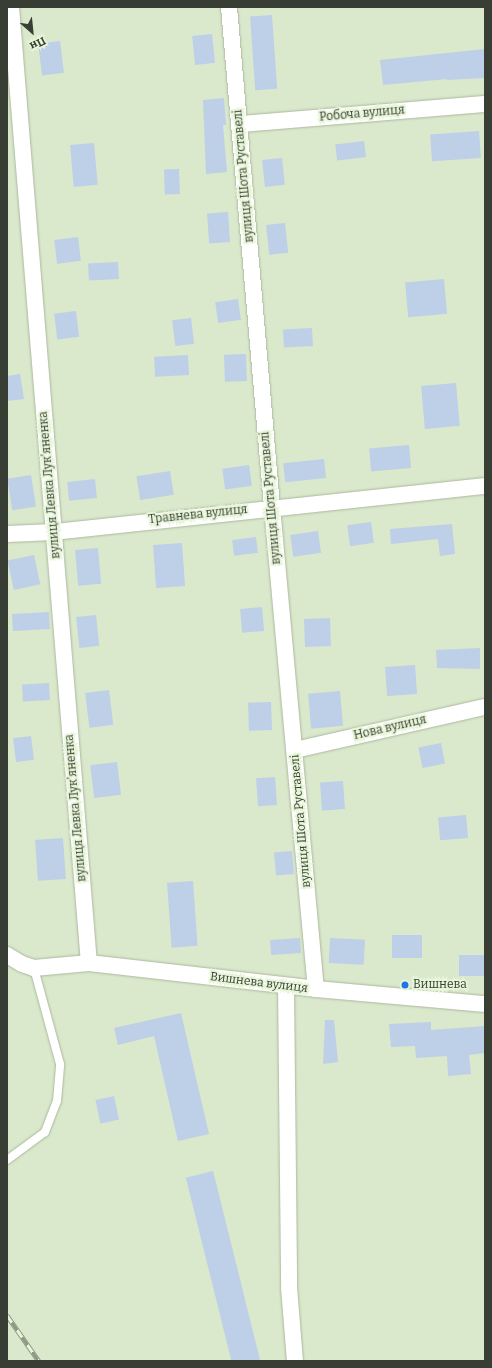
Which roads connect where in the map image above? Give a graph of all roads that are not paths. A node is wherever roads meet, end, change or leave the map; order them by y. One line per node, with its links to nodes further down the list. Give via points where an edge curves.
1 (11, 7): 7 (street, вулиця Левка Лукʼяненка)
2 (229, 7): 4 (street, вулиця Шота Руставелі)
3 (485, 104): 4 (street, Робоча вулиця)
4 (240, 124): 6 (street, вулиця Шота Руставелі)
5 (485, 486): 6 (street, Травнева вулиця)
6 (272, 507): 7 (street, Травнева вулиця); 10 (street, вулиця Шота Руставелі)
7 (54, 532): 8 (street, Травнева вулиця); 12 (street, вулиця Левка Лукʼяненка)
8 (7, 534)
9 (485, 708): 10 (street, Нова вулиця)
10 (295, 750): 15 (street, вулиця Шота Руставелі)
11 (7, 955): 13 (street)
12 (89, 963): 13 (street, Вишнева вулиця); 14 (street, Вишнева вулиця)
13 (34, 968): 17 (lane, via 60,1064 57,1101 45,1132)
14 (286, 986): 15 (street, Вишнева вулиця); 18 (street, via 289,1287)
15 (316, 990): 16 (street, Вишнева вулиця)
16 (485, 1004)
17 (7, 1160)
18 (295, 1361)

